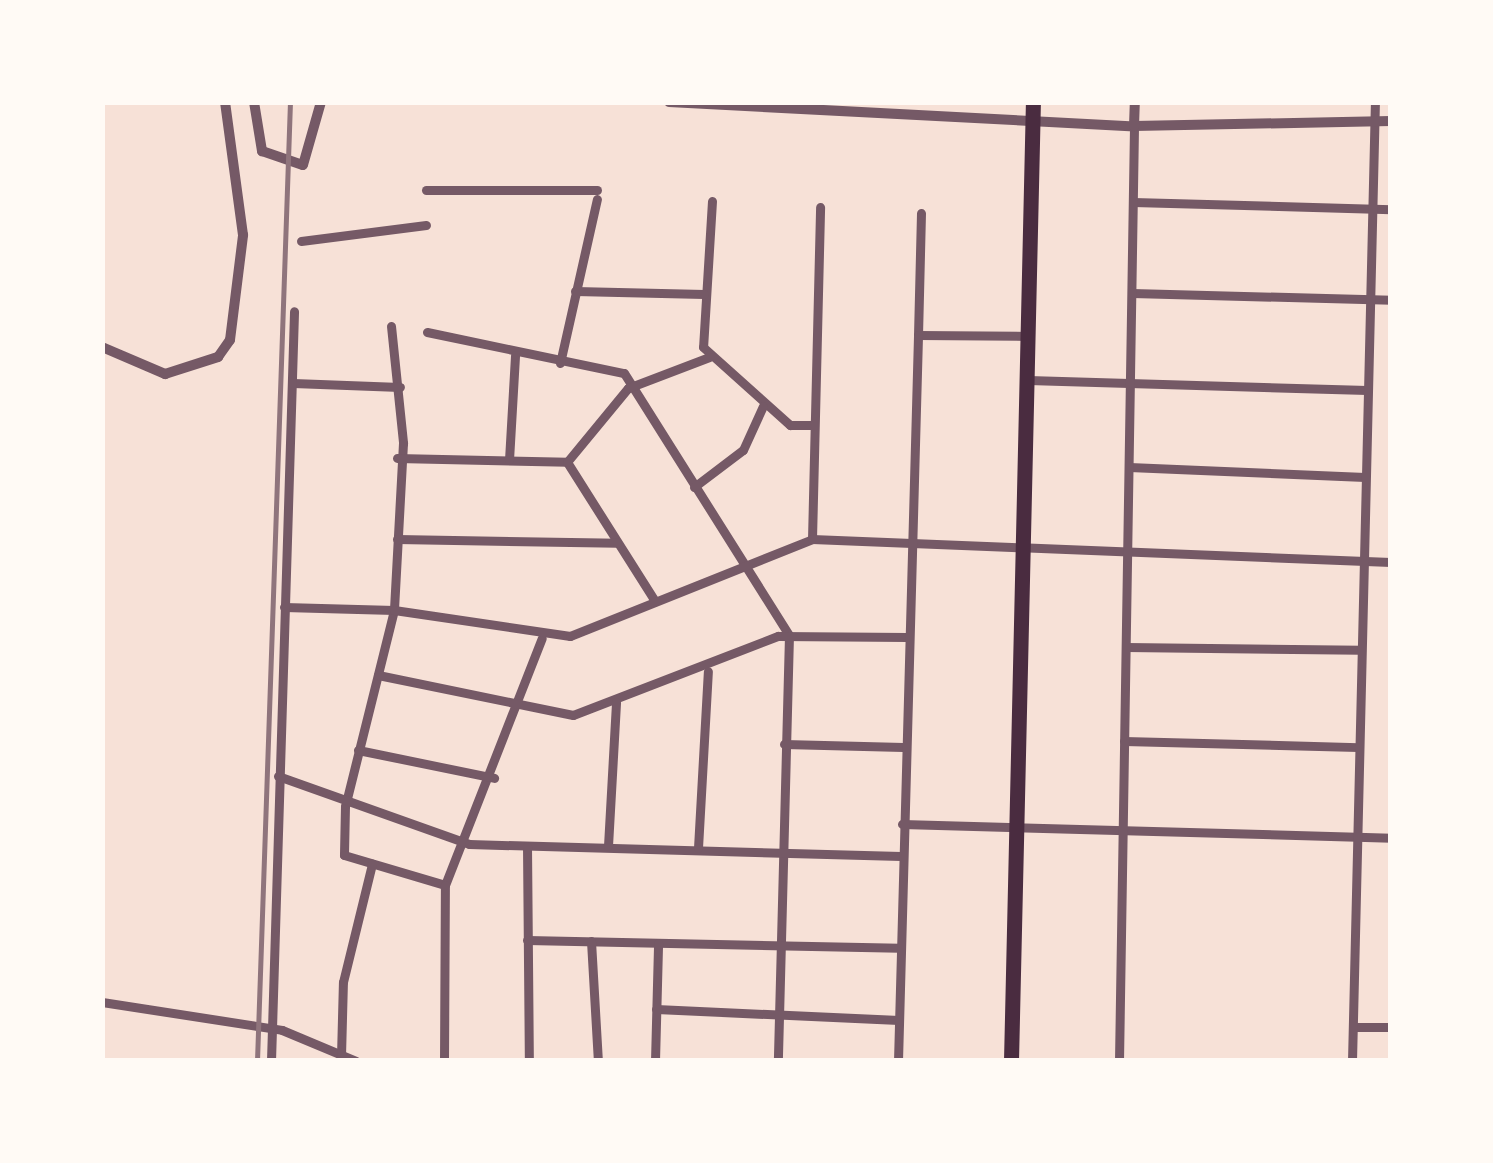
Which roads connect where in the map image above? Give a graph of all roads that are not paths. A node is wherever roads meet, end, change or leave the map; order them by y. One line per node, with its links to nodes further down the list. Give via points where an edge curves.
1 (225, 102): 33 (street, via 243,235 230,340 218,357 165,374)
2 (254, 102): 3 (street, via 262,152 303,165)
3 (321, 102)
4 (669, 102): 9 (street)
5 (925, 102): 9 (street)
6 (1033, 102): 11 (highway)
7 (1135, 102): 13 (street)
8 (1375, 102): 12 (street)
9 (925, 116): 11 (street)
10 (1391, 121): 12 (street)
11 (1033, 122): 13 (street); 32 (highway)
12 (1375, 123): 13 (street); 18 (street)
13 (1134, 126): 16 (street)
14 (426, 190): 23 (street, via 597,195)
15 (712, 201): 25 (street)
16 (1133, 202): 18 (street); 24 (street)
17 (820, 207): 44 (street)
18 (1372, 208): 19 (street); 26 (street)
19 (1391, 209)
20 (921, 213): 31 (street)
21 (426, 225): 22 (street)
22 (301, 241)
23 (574, 291): 25 (street); 36 (street)
24 (1132, 293): 26 (street); 38 (street)
25 (704, 294): 35 (street)
26 (1370, 299): 27 (street); 42 (street)
27 (1391, 300)
28 (294, 311): 39 (street)
29 (391, 326): 40 (street)
30 (427, 332): 34 (street)
31 (918, 335): 32 (street); 54 (street)
32 (1029, 336): 37 (highway)
33 (102, 347)
34 (515, 356): 36 (street); 46 (street)
35 (709, 357): 41 (street); 43 (street)
36 (560, 363): 41 (street, via 624,373)
37 (1028, 380): 38 (street); 55 (highway)
38 (1130, 382): 42 (street); 48 (street)
39 (292, 383): 40 (street); 61 (street)
40 (400, 387): 45 (street)
41 (628, 388): 47 (street); 50 (street)
42 (1367, 390): 49 (street)
43 (763, 406): 44 (street, via 790,425); 50 (street, via 743,450)
44 (813, 425): 52 (street)
45 (398, 458): 46 (street); 51 (street)
46 (509, 460): 47 (street)
47 (566, 462): 53 (street)
48 (1129, 467): 49 (street); 56 (street)
49 (1365, 477): 57 (street)
50 (694, 487): 59 (street)
51 (397, 539): 53 (street); 62 (street)
52 (812, 539): 54 (street); 59 (street)
53 (617, 543): 60 (street)
54 (909, 545): 55 (street); 65 (street)
55 (1024, 551): 56 (street); 81 (highway)
56 (1127, 552): 57 (street); 66 (street)
57 (1363, 561): 58 (street); 67 (street)
58 (1391, 562)
59 (745, 563): 60 (street); 63 (street)
60 (655, 601): 64 (street)
61 (284, 607): 62 (street); 77 (street)
62 (394, 610): 64 (street); 69 (street)
63 (789, 635): 65 (street); 68 (street); 73 (street)
64 (542, 638): 71 (street)
65 (907, 638): 74 (street)
66 (1126, 647): 67 (street); 72 (street)
67 (1360, 650): 75 (street)
68 (708, 671): 70 (street); 88 (street)
69 (378, 675): 71 (street); 76 (street)
70 (616, 702): 71 (street, via 573,715); 87 (street)
71 (523, 706): 78 (street)
72 (1124, 740): 75 (street); 82 (street)
73 (784, 744): 74 (street); 89 (street)
74 (903, 747): 80 (street)
75 (1358, 747): 83 (street)
76 (358, 750): 78 (street); 79 (street)
77 (278, 776): 79 (street); 104 (street)
78 (494, 778): 85 (street)
79 (345, 806): 85 (street); 91 (street, via 344,855)
80 (902, 824): 81 (street); 90 (street)
81 (1016, 828): 82 (street); 114 (highway)
82 (1123, 830): 83 (street); 115 (street)
83 (1361, 837): 84 (street); 102 (street)
84 (1391, 838)
85 (469, 844): 86 (street); 92 (street)
86 (526, 846): 87 (street); 93 (street)
87 (608, 846): 88 (street)
88 (698, 848): 89 (street)
89 (782, 853): 90 (street); 96 (street)
90 (901, 856): 97 (street)
91 (371, 864): 92 (street); 105 (street, via 343,982)
92 (445, 885): 108 (street)
93 (527, 940): 94 (street); 109 (street)
94 (591, 941): 95 (street); 110 (street)
95 (658, 943): 96 (street); 99 (street)
96 (779, 946): 97 (street); 100 (street)
97 (899, 948): 101 (street)
98 (102, 1002): 104 (street)
99 (656, 1009): 100 (street); 111 (street)
100 (778, 1017): 101 (street); 112 (street)
101 (899, 1020): 113 (street)
102 (1357, 1027): 103 (street); 116 (street)
103 (1391, 1027)
104 (272, 1028): 105 (street); 106 (street)
105 (340, 1056): 107 (street)
106 (271, 1061)
107 (356, 1061)
108 (444, 1061)
109 (529, 1061)
110 (598, 1061)
111 (655, 1061)
112 (778, 1061)
113 (898, 1061)
114 (1011, 1061)
115 (1119, 1061)
116 (1352, 1061)

